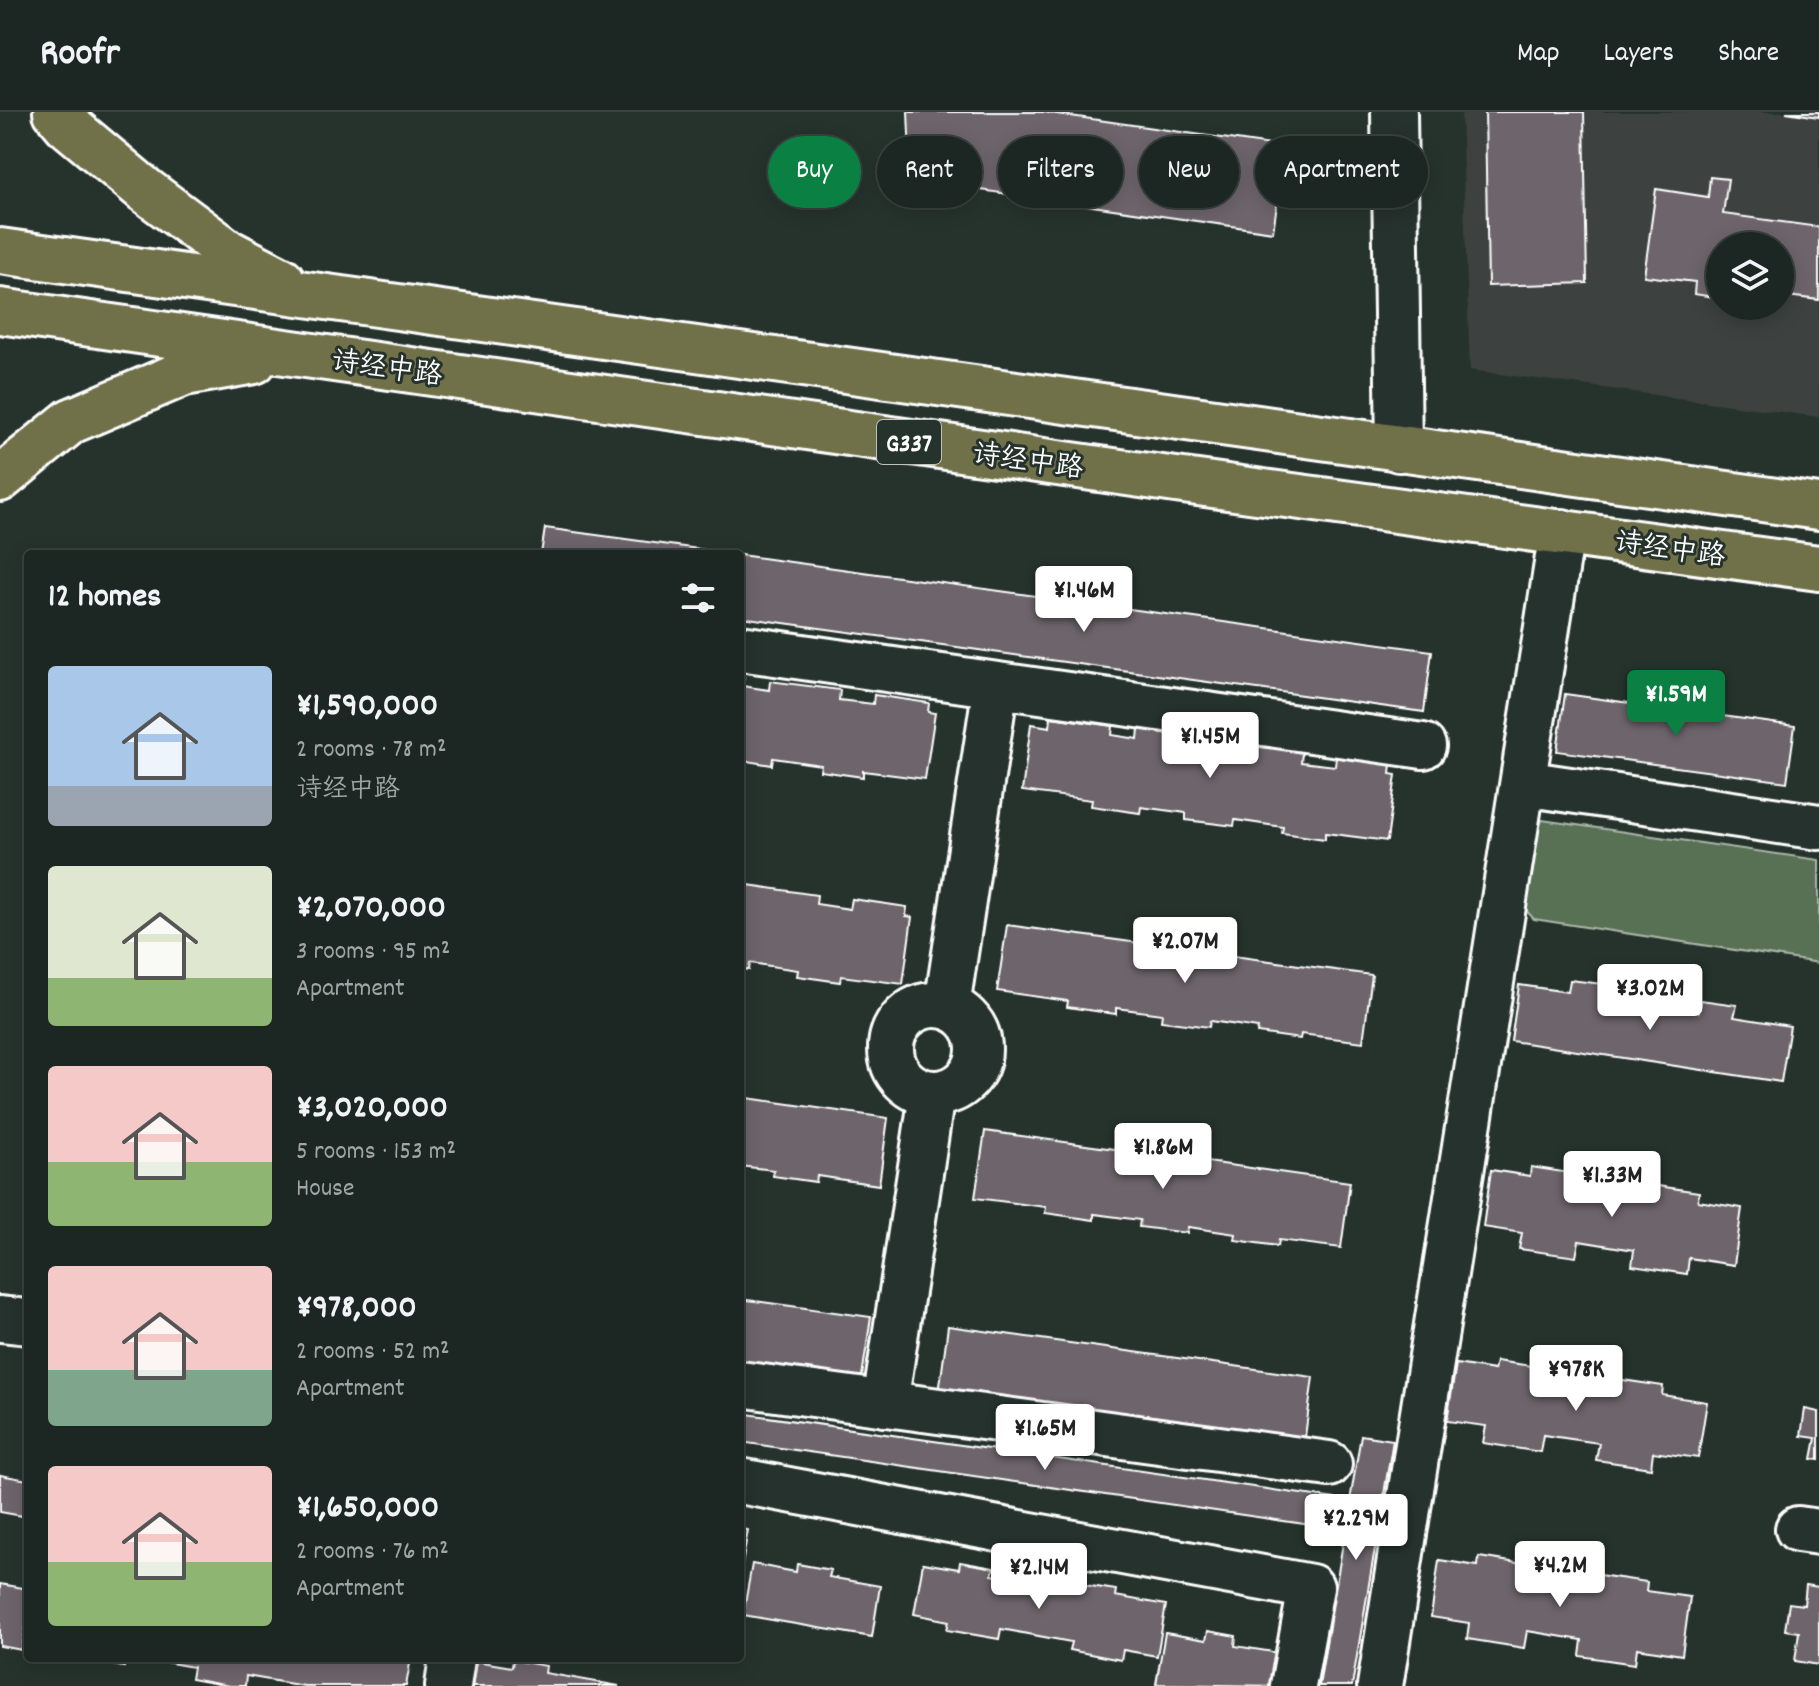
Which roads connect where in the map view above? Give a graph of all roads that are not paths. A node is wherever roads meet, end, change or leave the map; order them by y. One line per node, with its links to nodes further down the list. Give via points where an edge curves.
1 (56, 112): 4 (highway, via 145,190 228,252)
2 (1394, 112): 7 (street)
3 (0, 251): 4 (highway, G337)
4 (312, 296): 7 (highway, G337)
5 (0, 311): 6 (highway, 诗经中路 / G337)
6 (309, 355): 8 (highway, via 184,373 71,421); 10 (highway, 诗经中路 / G337)
7 (1399, 449): 9 (highway, G337)
8 (0, 479)
9 (1819, 507)
10 (1562, 532): 11 (highway, 诗经中路 / G337); 15 (street)
11 (1819, 568)
12 (744, 649): 13 (street)
13 (996, 685): 14 (street); 17 (street)
14 (1423, 746)
15 (1523, 783): 16 (street); 28 (street)
16 (1819, 827)
17 (947, 1006): 18 (street, via 975,1029 979,1058 964,1084); 18 (street, via 912,1011 891,1040 891,1059 899,1076)
18 (932, 1094): 22 (street)
19 (0, 1319): 20 (street)
20 (24, 1322)
21 (744, 1385): 22 (street)
22 (885, 1404): 23 (street)
23 (1329, 1464)
24 (744, 1482): 27 (street, via 1311,1587)
25 (451, 1662): 26 (street)
26 (448, 1686)
27 (1293, 1686)
28 (1380, 1686)

